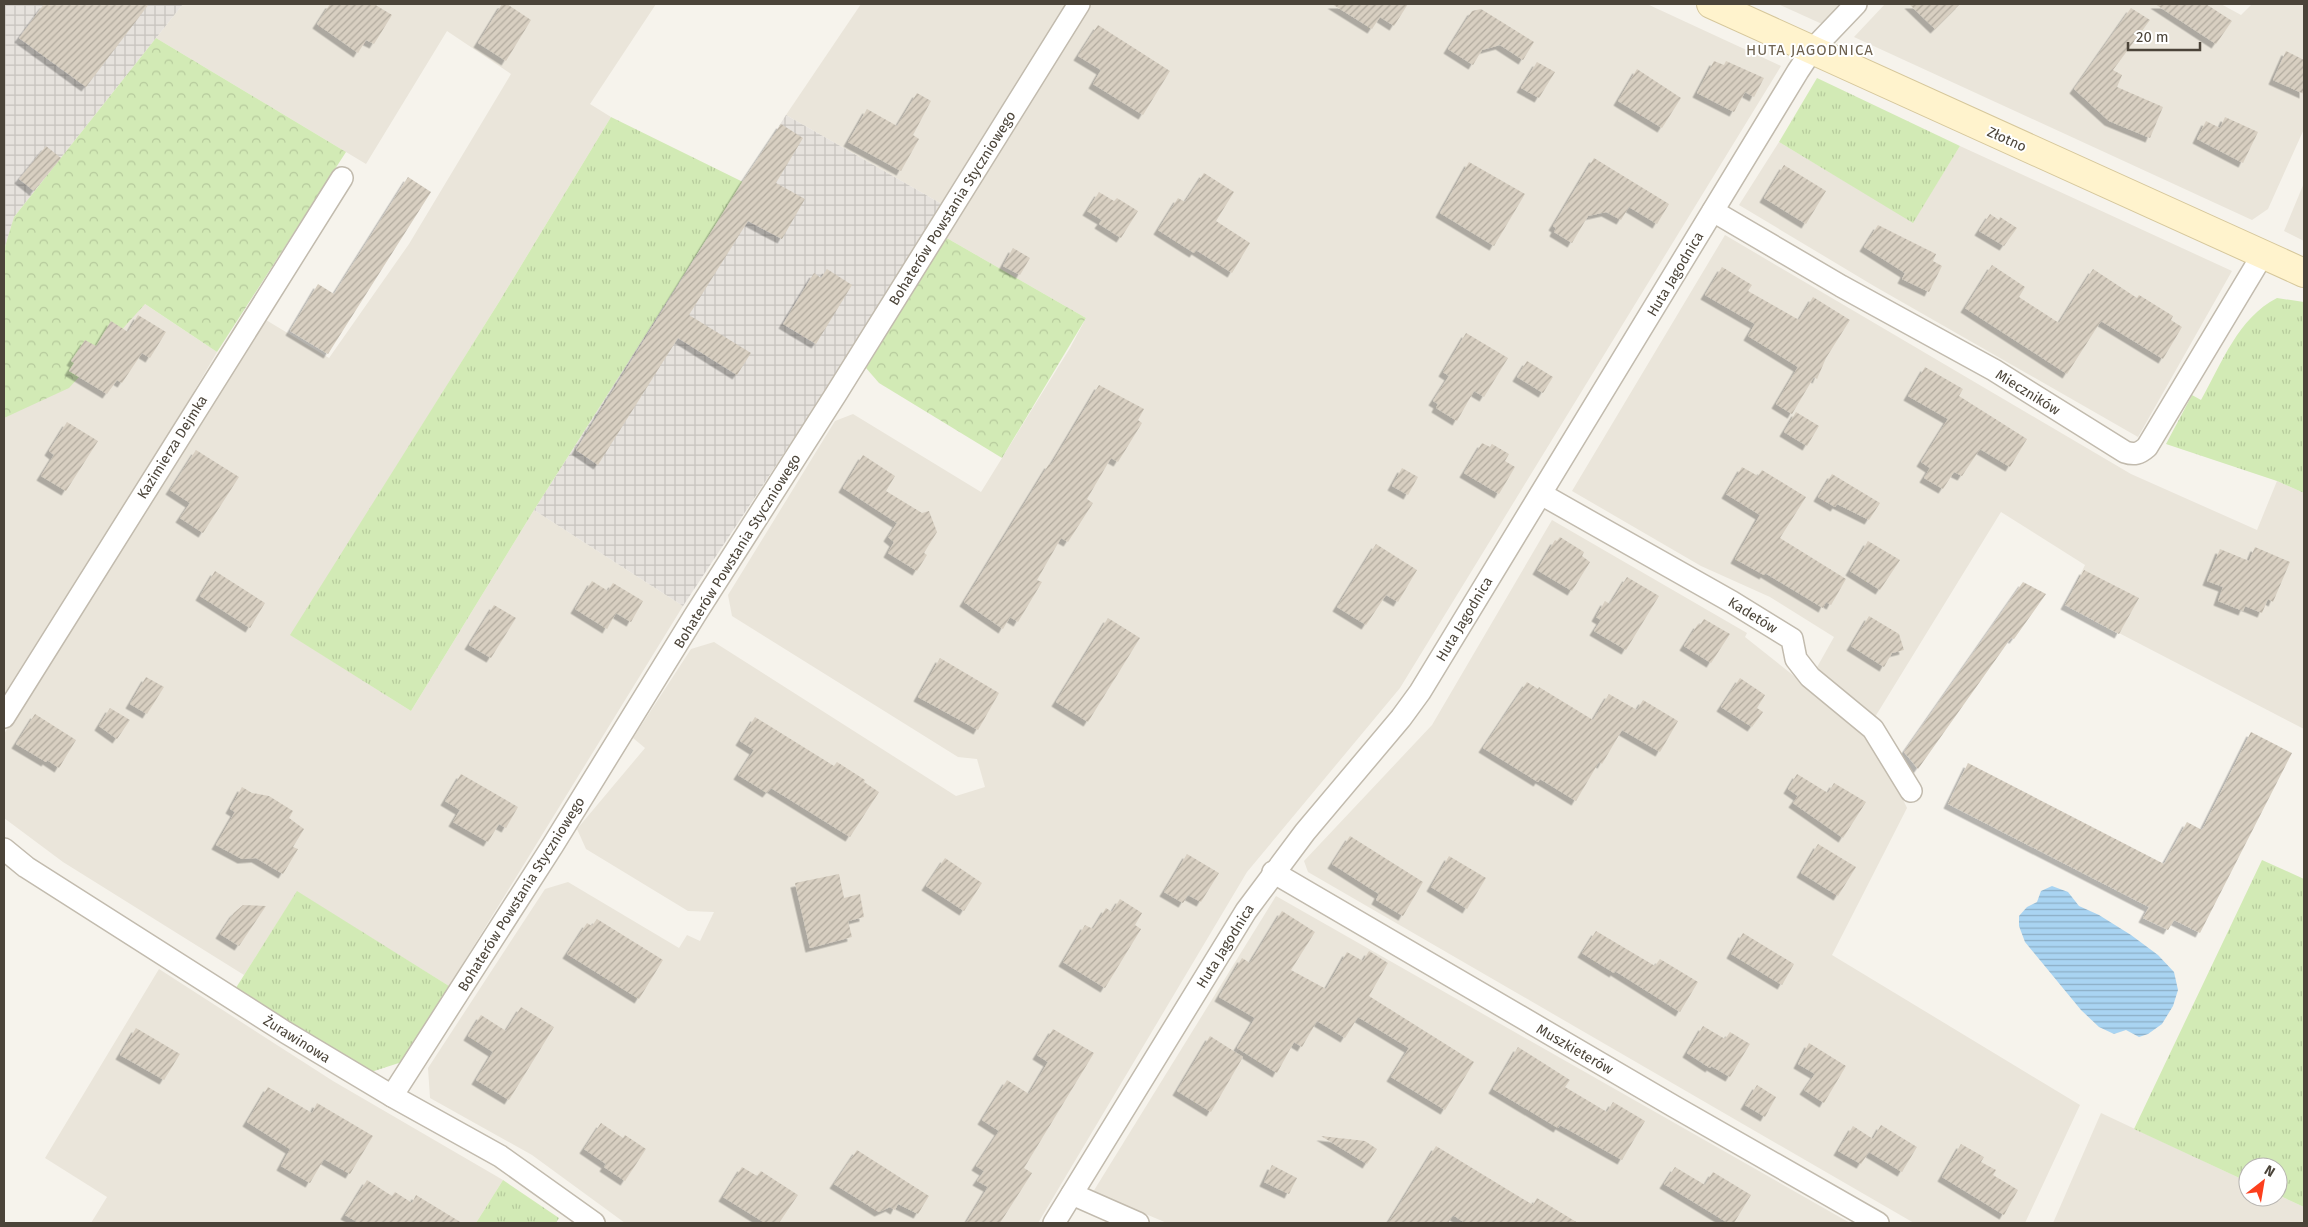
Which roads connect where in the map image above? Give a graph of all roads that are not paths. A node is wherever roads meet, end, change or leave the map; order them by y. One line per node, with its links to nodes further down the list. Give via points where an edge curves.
1 (1079, 4): 14 (street, Bohaterów Powstania Styczniowego, via 553,845)
2 (1711, 4): 4 (street, Złotno)
3 (1856, 4): 4 (street, Huta Jagodnica)
4 (1812, 50): 6 (street, Huta Jagodnica); 7 (street, Złotno)
5 (342, 178): 10 (street, Kazimierza Dejmka)
6 (1713, 211): 7 (street, Mieczników, via 1980,362 2133,455 2147,447); 9 (street, Huta Jagodnica)
7 (2263, 254): 8 (street, Złotno)
8 (2304, 273)
9 (1541, 494): 11 (street, Kadetów, via 1792,639 1796,659 1810,677 1873,729); 13 (street, Huta Jagodnica, via 1420,692)
10 (4, 717)
11 (1911, 791)
12 (4, 849): 14 (street, Żurawinowa, via 26,867 154,949)
13 (1273, 872): 15 (street, Huta Jagodnica); 19 (street, Muszkieterów)
14 (392, 1096): 16 (street, Żurawinowa, via 500,1156)
15 (1072, 1194): 17 (street, Huta Jagodnica); 18 (street)
16 (594, 1223)
17 (1054, 1223)
18 (1138, 1223)
19 (1878, 1223)

